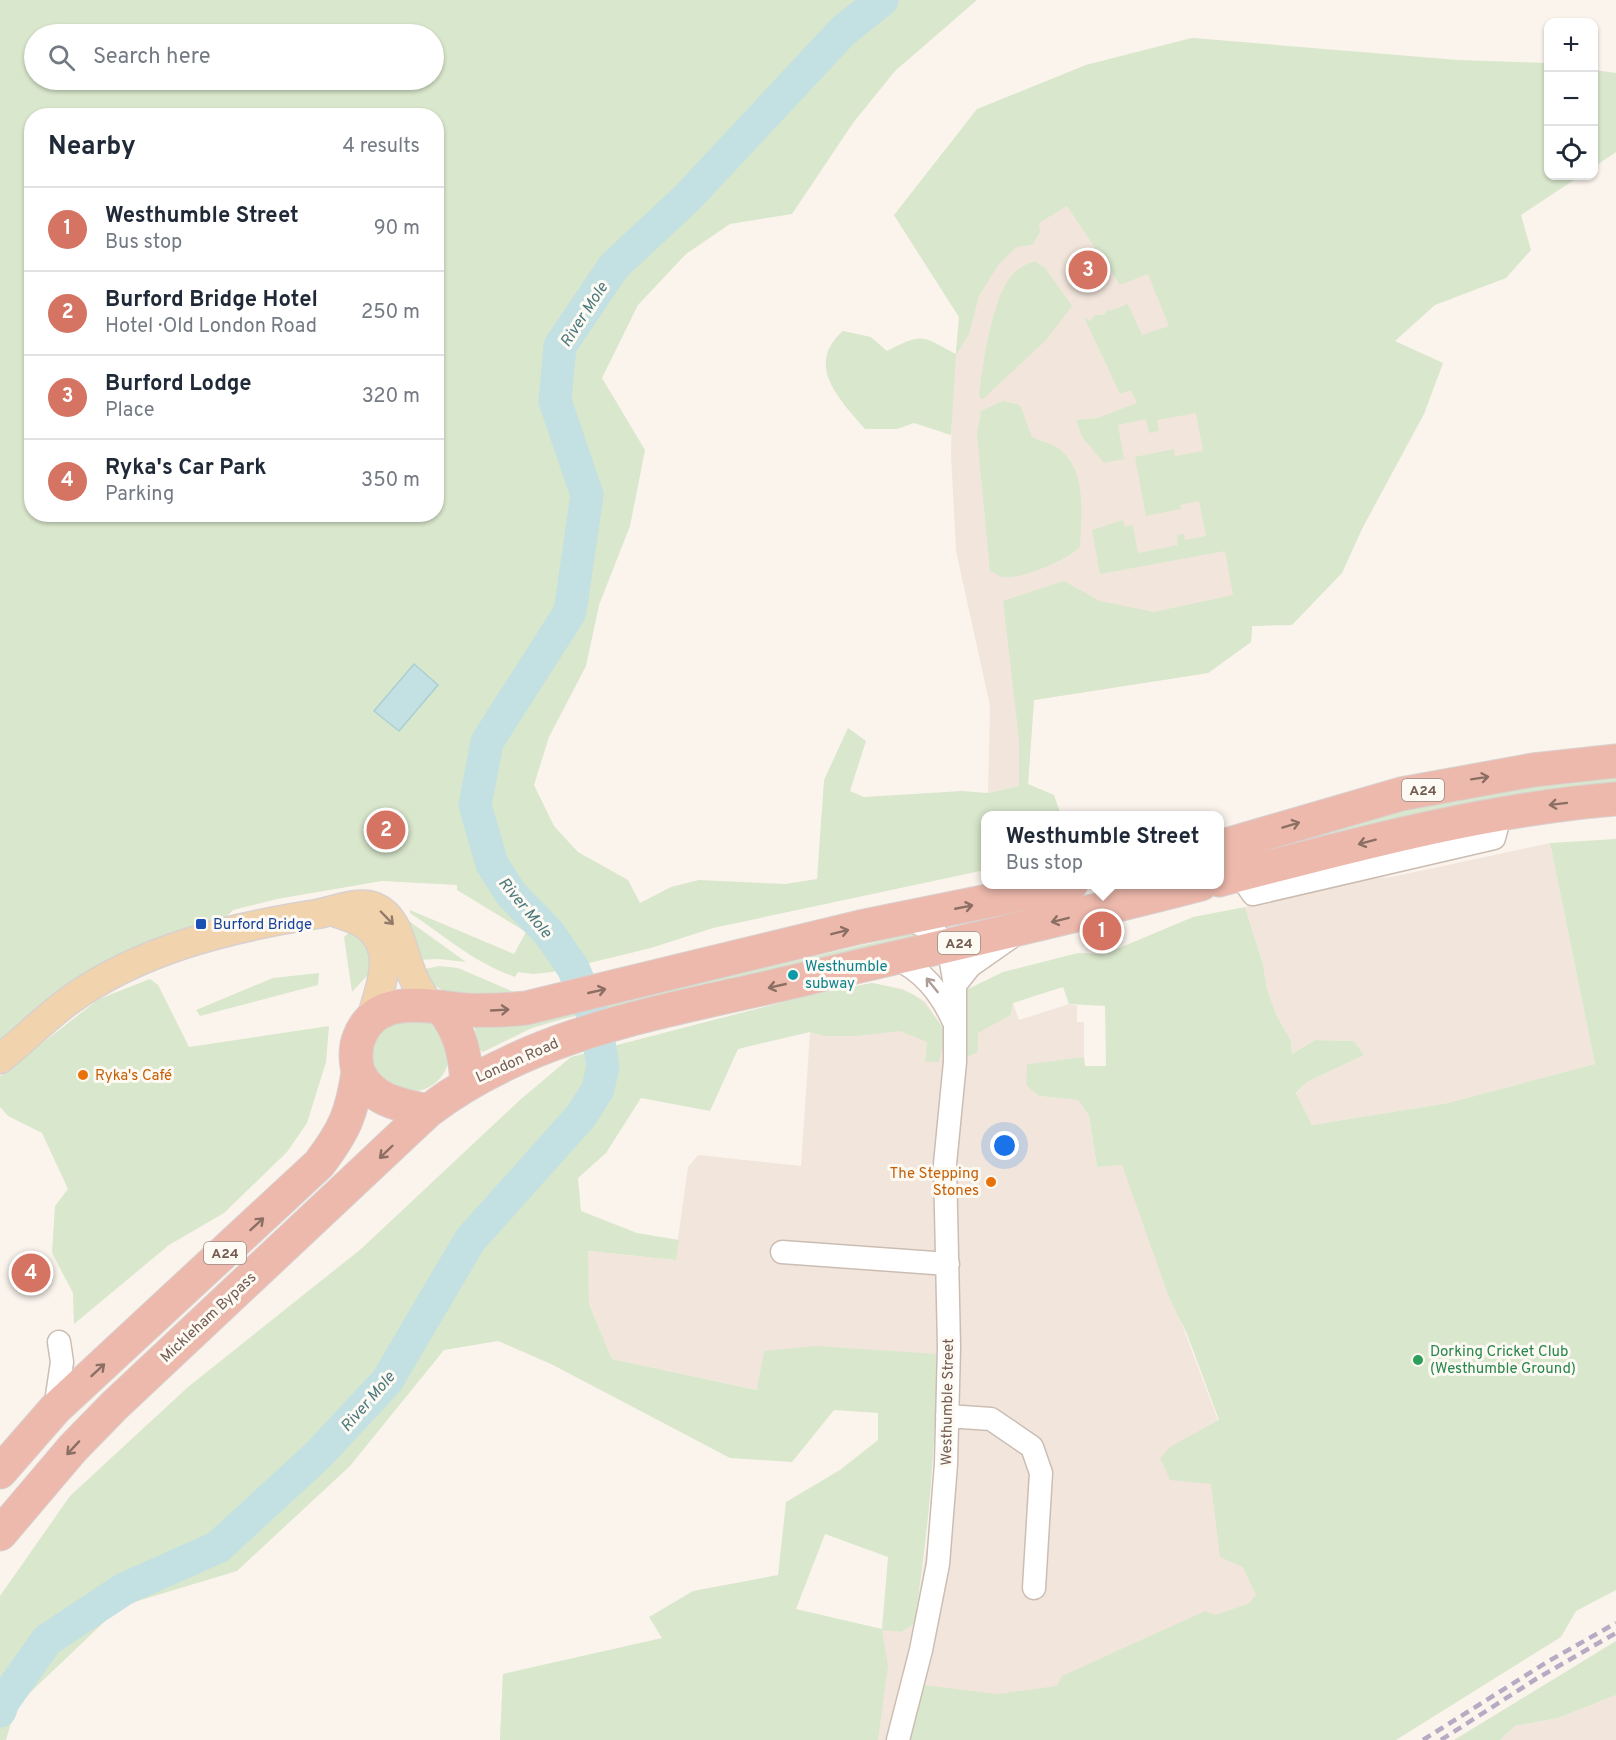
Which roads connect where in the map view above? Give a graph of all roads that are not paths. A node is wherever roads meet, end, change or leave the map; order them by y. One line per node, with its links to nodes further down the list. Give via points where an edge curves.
1 (1616, 761): 3 (highway, A24, one-way to 1, via 1401,794 1533,770)
2 (1616, 799): 4 (highway, A24, one-way to 4, via 1501,812 1438,824)
3 (1224, 846)
4 (1230, 877)
5 (1051, 889): 8 (highway, A24, one-way to 5)
6 (1185, 889): 9 (highway, A24, one-way to 9)
7 (335, 912): 13 (main road, one-way to 13, via 354,905 375,907 385,914 398,933 410,969); 14 (main road, via 365,925 379,938 384,975); 16 (main road, via 255,924 127,967 70,1000)
8 (907, 918): 10 (street, via 932,930); 13 (highway, A24, one-way to 8, via 498,1011 559,1000)
9 (1023, 929): 10 (highway, A24); 12 (street, via 970,966)
10 (948, 945): 11 (highway, A24); 12 (street, Westhumble Street)
11 (895, 958): 15 (street, Westhumble Street, one-way to 11, via 926,977); 18 (highway, London Road / A24, one-way to 18, via 567,1038)
12 (955, 985): 15 (street, Westhumble Street)
13 (435, 1006): 14 (highway, via 387,1008); 18 (highway, via 459,1033)
14 (372, 1016): 17 (highway, via 357,1041)
15 (955, 1024): 21 (street, Westhumble Street, via 945,1164)
16 (0, 1059)
17 (358, 1072): 19 (highway, via 368,1088 381,1098); 23 (highway, A24, one-way to 17, via 319,1164 342,1134 354,1101)
18 (467, 1083): 19 (highway)
19 (428, 1111): 26 (highway, Mickleham Bypass / A24, one-way to 26, via 114,1406)
20 (782, 1252): 21 (street)
21 (948, 1264): 24 (street, Westhumble Street)
22 (59, 1342): 23 (street, via 62,1362)
23 (55, 1409): 25 (highway, A24)
24 (948, 1416): 27 (street, via 991,1419 1032,1447 1041,1473); 28 (street, Westhumble Street, via 938,1564)
25 (0, 1472)
26 (0, 1534)
27 (1034, 1588)
28 (898, 1740)

